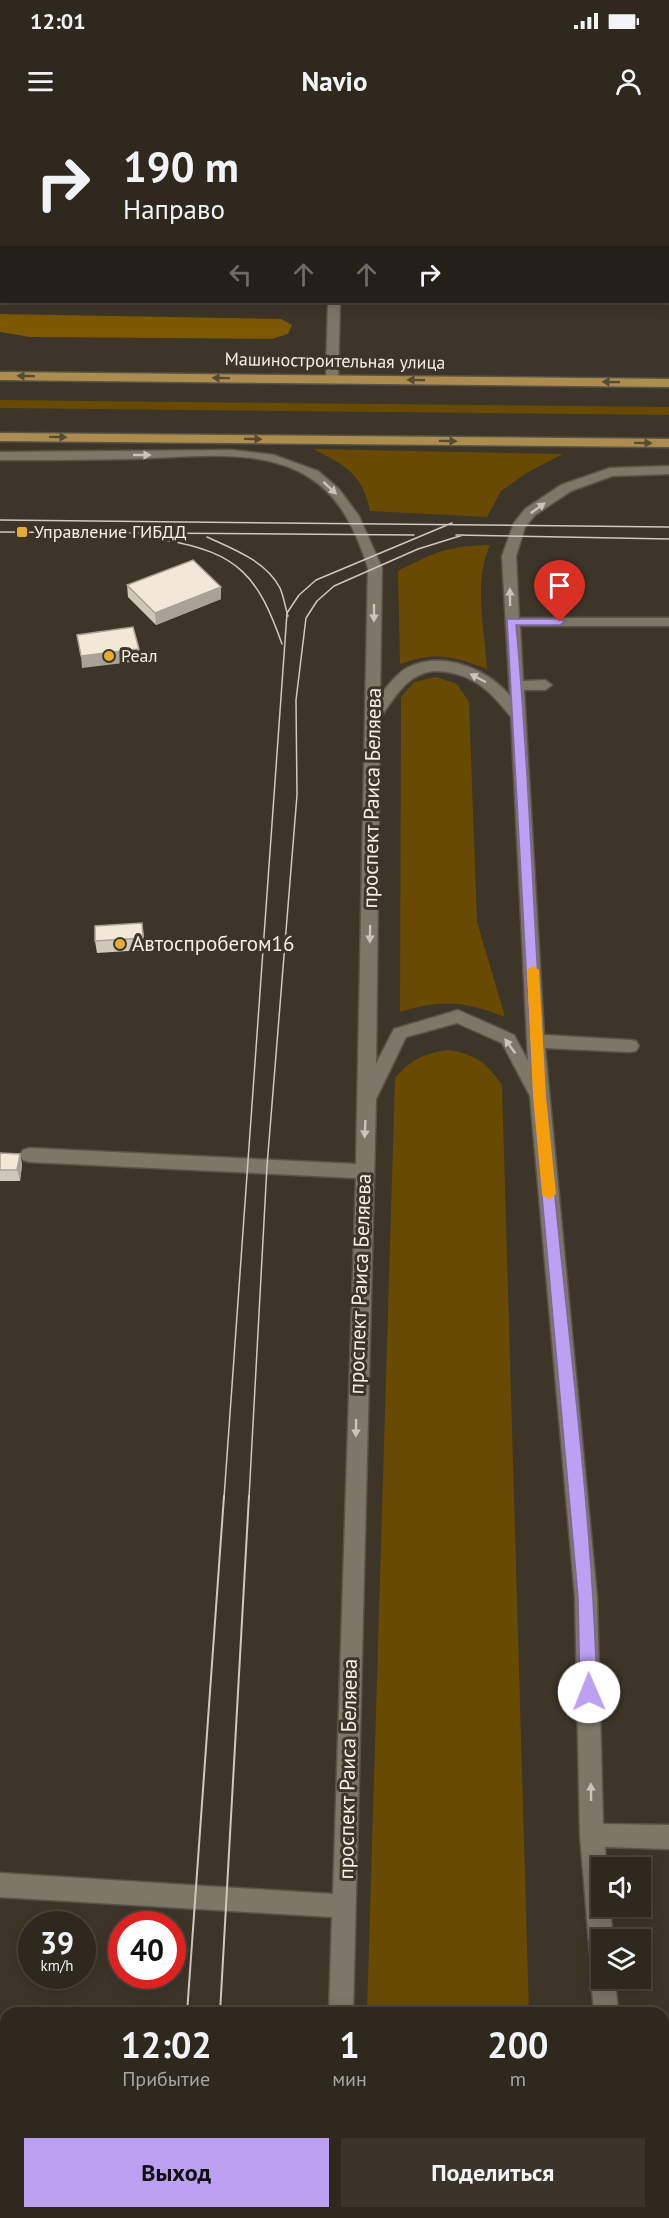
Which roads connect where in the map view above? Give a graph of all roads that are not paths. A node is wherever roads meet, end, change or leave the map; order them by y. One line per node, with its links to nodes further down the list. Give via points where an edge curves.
1 (334, 303): 3 (street)
2 (0, 376): 3 (main road, Машиностроительная улица, one-way to 2)
3 (332, 379): 4 (main road, Машиностроительная улица, one-way to 3)
4 (669, 383)
5 (0, 437): 6 (main road, one-way to 6)
6 (669, 443)
7 (0, 456): 13 (street, проспект Раиса Беляева, one-way to 13, via 224,455 276,460 314,475 339,496 375,568)
8 (669, 470): 9 (street, one-way to 8, via 509,556 519,526 530,512 566,488 610,472)
9 (511, 622): 10 (street); 12 (street)
10 (669, 622)
11 (545, 685): 12 (street)
12 (515, 686): 14 (street)
13 (374, 716): 14 (street, one-way to 13, via 489,683 448,667 426,666 403,677); 18 (street, проспект Раиса Беляева, one-way to 18)
14 (519, 718): 15 (street)
15 (537, 1041): 16 (street); 17 (street)
16 (630, 1046)
17 (539, 1096): 18 (street, one-way to 18, via 508,1040 458,1016 400,1033); 21 (street, one-way to 17, via 586,1597)
18 (367, 1099): 20 (street, проспект Раиса Беляева, one-way to 20)
19 (29, 1155): 20 (street)
20 (363, 1171): 24 (street, проспект Раиса Беляева, one-way to 24)
21 (592, 1835): 22 (street); 25 (street)
22 (669, 1837)
23 (0, 1885): 24 (street)
24 (344, 1906): 27 (street, проспект Раиса Беляева)
25 (600, 1929)
26 (604, 1989): 28 (street)
27 (342, 2007)
28 (605, 2007)

